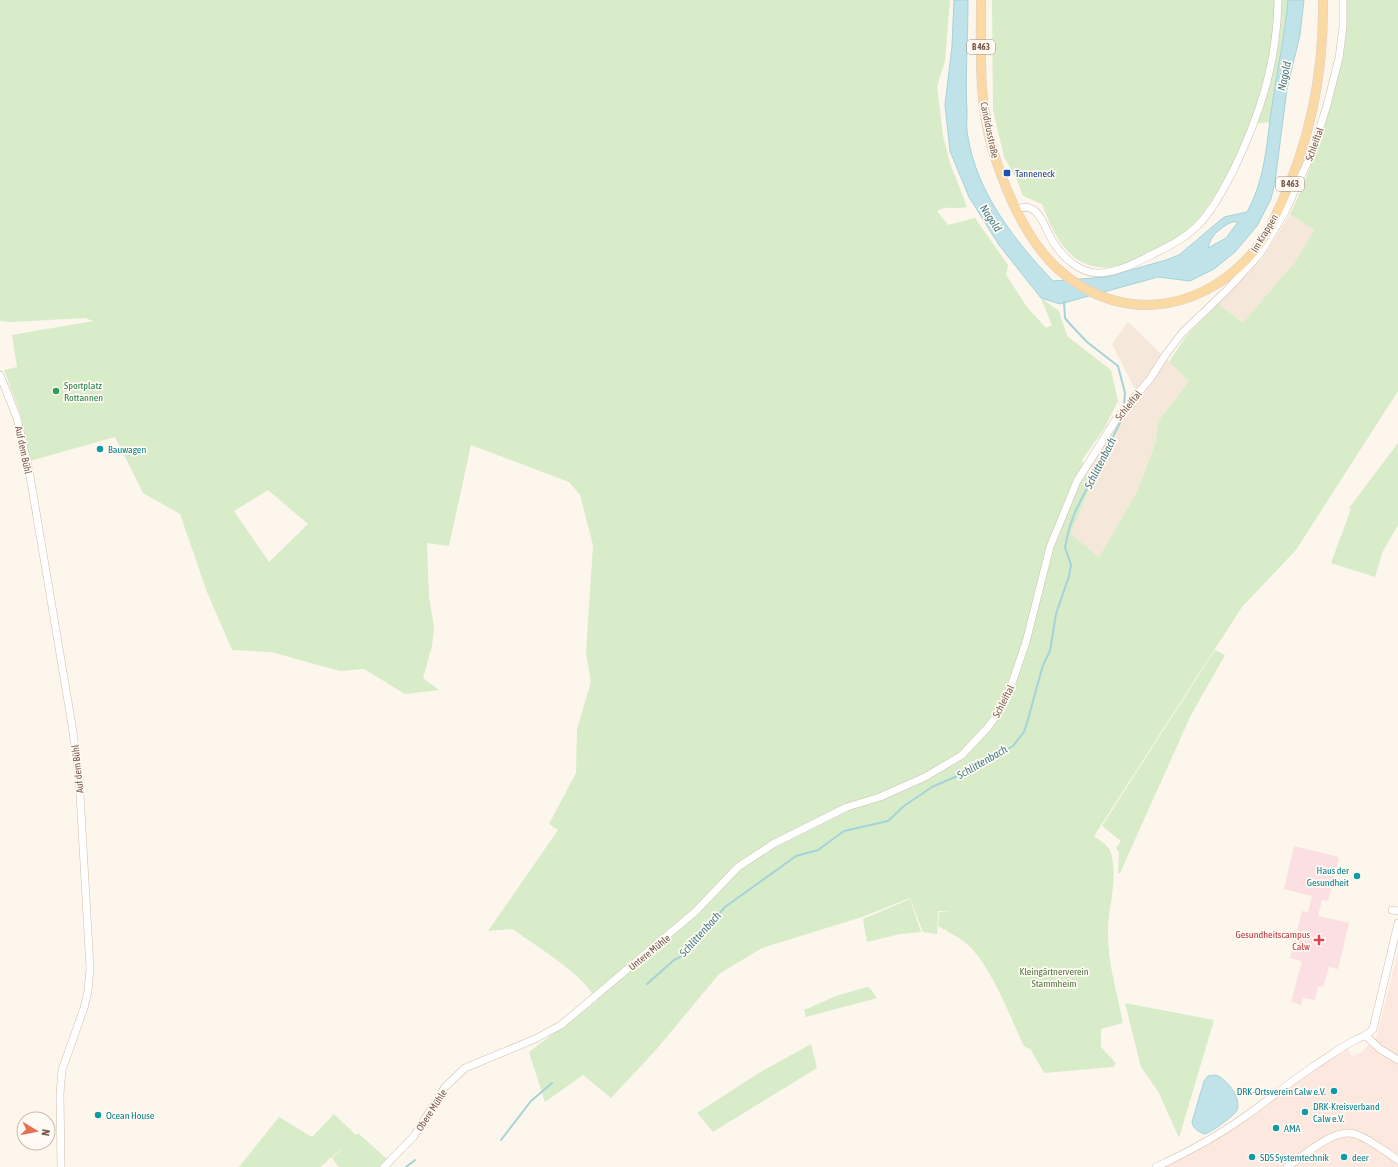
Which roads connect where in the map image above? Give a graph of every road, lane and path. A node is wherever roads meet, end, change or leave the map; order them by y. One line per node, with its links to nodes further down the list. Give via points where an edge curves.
1 (981, 0): 5 (main road, Candidusstraße / B 463, via 981,67 986,121 998,163)
2 (1278, 0): 5 (street, via 1273,62 1262,102 1247,141 1220,197 1188,235 1122,269 1099,273 1078,267 1068,260 1054,244 1035,210 1022,207)
3 (1323, 0): 6 (main road, Im Krappen / B 463, via 1319,66 1309,124 1289,185 1272,222 1250,256 1225,280 1209,290 1191,298 1159,305 1129,303 1099,296)
4 (1342, 0): 8 (street, Schleiftal, via 1343,27 1339,58 1327,105 1313,150 1285,212 1260,254 1182,333 1150,379 1117,418 1077,481 1050,547 1026,642 1014,679 1000,710 962,755 893,792 847,807)
5 (1017, 209): 6 (main road, Candidusstraße / B 463, via 1033,239)
6 (1057, 268)
7 (0, 375): 14 (street, Auf dem Bühl, via 17,418 28,470 79,777 90,968 84,1008 62,1070)
8 (804, 829): 11 (street, Untere Mühle, via 773,844 738,867 696,912 561,1025 510,1051)
9 (1398, 923): 10 (street, via 1373,1029)
10 (1366, 1036): 12 (street); 16 (street, via 1356,1039 1293,1080 1244,1118 1184,1154)
11 (483, 1060): 15 (street, Obere Mühle, via 465,1068 445,1087 414,1136)
12 (1398, 1060)
13 (1398, 1160): 17 (street, via 1364,1139 1346,1132 1335,1135)
14 (61, 1167)
15 (384, 1167)
16 (1156, 1167)
17 (1287, 1167)

